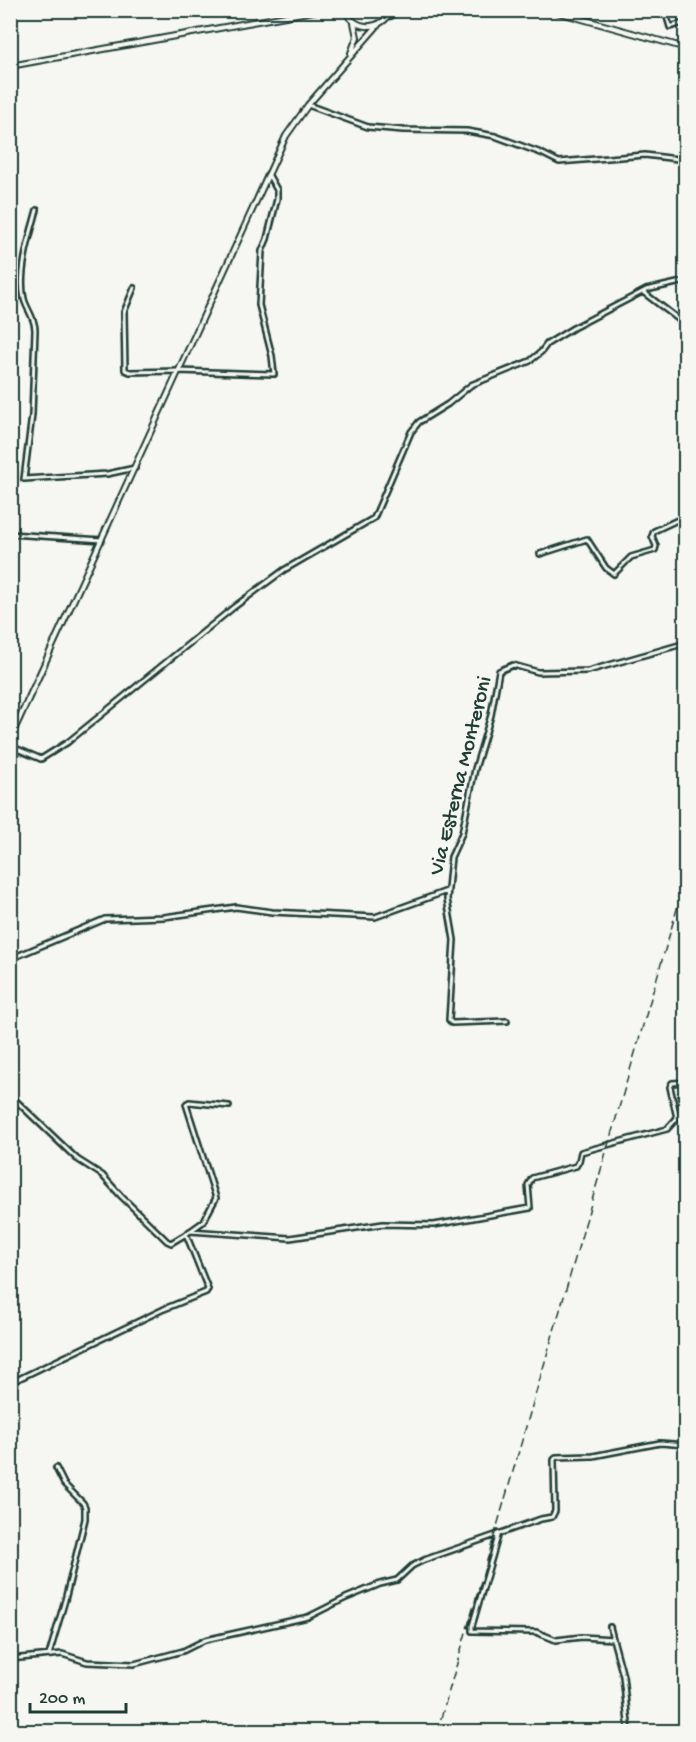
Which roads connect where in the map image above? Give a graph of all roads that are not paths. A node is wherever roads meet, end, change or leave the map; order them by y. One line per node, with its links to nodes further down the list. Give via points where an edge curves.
1 (320, 10): 7 (street)
2 (338, 10): 8 (street)
3 (392, 10): 9 (street)
4 (399, 10): 9 (street)
5 (550, 10): 15 (street)
6 (665, 10): 10 (street, via 670,27)
7 (310, 11): 17 (street)
8 (346, 13): 11 (street)
9 (388, 18): 12 (street)
10 (686, 22)
11 (354, 23): 12 (street); 13 (street)
12 (378, 25): 14 (street)
13 (357, 37): 14 (street); 16 (street)
14 (364, 41): 16 (street)
15 (686, 48)
16 (350, 57): 18 (street)
17 (10, 66)
18 (308, 105): 19 (street, via 368,127 466,130 495,136 559,162 645,155); 20 (street, via 286,136)
19 (686, 160)
20 (268, 174): 26 (street); 26 (street, via 277,190 277,199 262,251 259,305 274,374)
21 (37, 210): 27 (street, via 25,260 24,296 35,330 32,415 24,479 107,474)
22 (686, 280): 24 (street)
23 (135, 288): 26 (street, via 124,312 125,370)
24 (643, 292): 25 (street); 36 (street, via 573,328 547,344 530,361 471,385 419,422 374,518 284,570 68,742 41,759)
25 (686, 325)
26 (179, 371): 27 (street)
27 (135, 468): 30 (street)
28 (686, 516): 31 (street, via 654,531 655,550 631,557 614,574 587,539)
29 (10, 534): 30 (street)
30 (102, 540): 34 (street)
31 (540, 554)
32 (686, 643): 37 (street, Via Esterna Monteroni, via 588,671 538,672 513,665 499,671 462,833 451,857)
33 (10, 726): 34 (street)
34 (16, 728): 35 (street)
35 (10, 739)
36 (10, 746)
37 (447, 891): 38 (street, via 375,917 236,907 164,917 105,919); 39 (street, Via Esterna Monteroni, via 454,940 449,1020)
38 (10, 960)
39 (507, 1021)
40 (686, 1082): 43 (street, via 672,1083 670,1087 677,1118 672,1126 581,1152 576,1166 532,1178 528,1185 530,1208 434,1225 383,1224 290,1238)
41 (10, 1095): 44 (street, via 77,1159 102,1175 166,1241 171,1243)
42 (229, 1106): 43 (street, via 186,1104 216,1198 203,1222)
43 (190, 1231): 44 (street)
44 (186, 1234): 45 (street, via 208,1291)
45 (10, 1383)
46 (686, 1445): 48 (street, via 660,1443 593,1456 556,1457 555,1515)
47 (56, 1468): 51 (street, via 64,1484 83,1503 85,1519)
48 (499, 1533): 50 (street, via 472,1631 536,1632 556,1640); 51 (street, via 424,1560 397,1580 308,1617 206,1640 158,1659 108,1664)
49 (610, 1628): 50 (street)
50 (613, 1639): 53 (street, via 623,1676)
51 (49, 1654): 52 (street)
52 (10, 1659)
53 (629, 1731)

